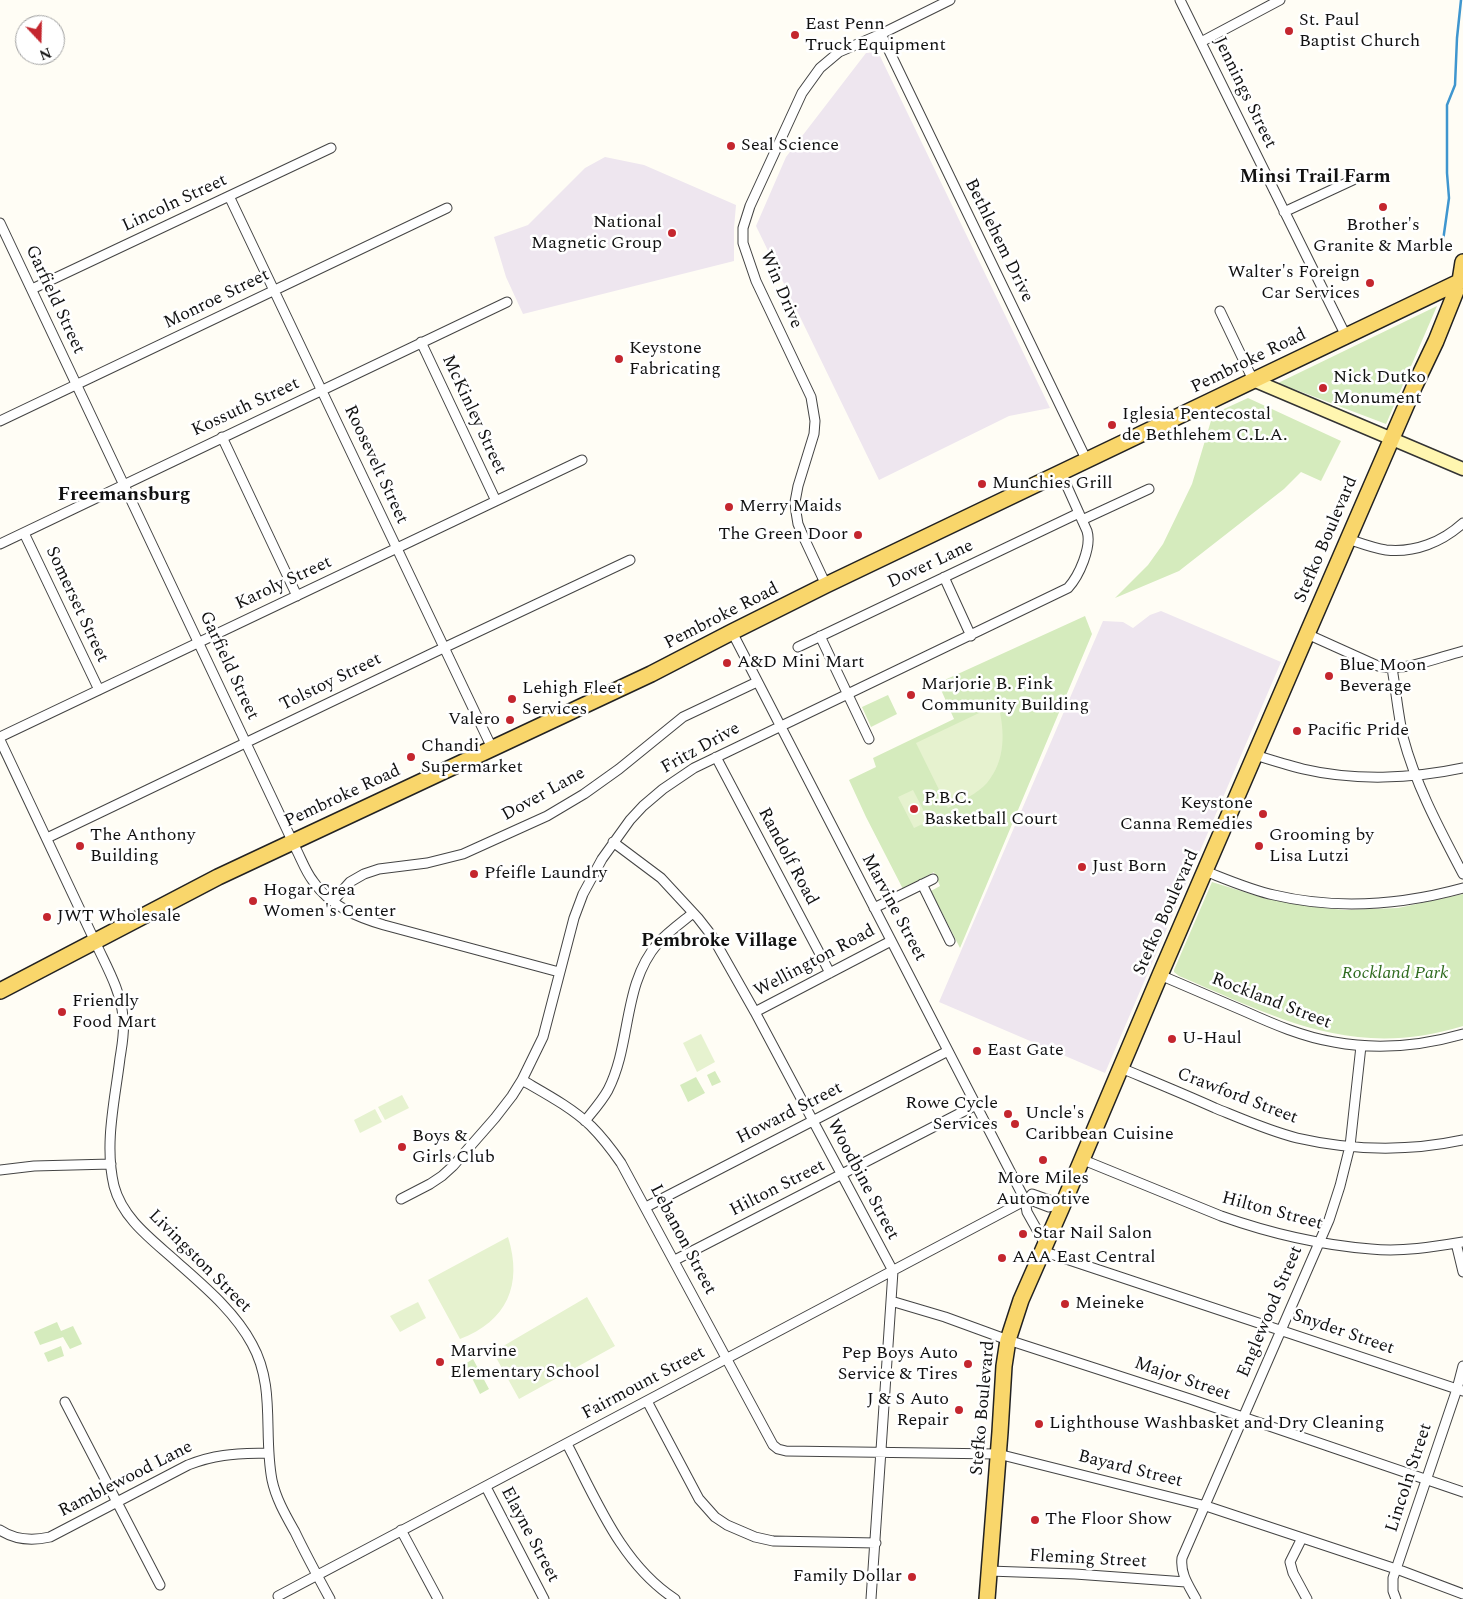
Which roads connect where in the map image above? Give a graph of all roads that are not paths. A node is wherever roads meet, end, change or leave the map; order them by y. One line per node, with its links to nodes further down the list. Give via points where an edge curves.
1 (950, 0): 4 (street, Win Drive)
2 (1180, 0): 5 (street, Jennings Street)
3 (1280, 0): 5 (street)
4 (881, 34): 27 (street, Bethlehem Drive); 41 (street, Win Drive, via 840,52 810,81 748,210 743,228 742,243 756,281 812,397 814,434 795,502 798,524)
5 (1201, 42): 10 (street, Jennings Street)
6 (331, 148): 8 (street, Lincoln Street)
7 (1354, 180): 10 (street)
8 (229, 196): 14 (street, Lincoln Street); 15 (street, Roosevelt Street)
9 (448, 208): 15 (street, Monroe Street)
10 (1284, 212): 18 (street, Jennings Street)
11 (0, 223): 14 (street, Garfield Street)
12 (1463, 262): 13 (main road, Stefko Boulevard)
13 (1462, 281): 18 (main road, Pembroke Road); 25 (main road, Stefko Boulevard)
14 (32, 289): 21 (street, Garfield Street)
15 (274, 290): 21 (street, Monroe Street); 22 (street, Roosevelt Street)
16 (507, 302): 19 (street, Kossuth Street)
17 (1220, 311): 20 (street)
18 (1346, 336): 20 (main road, Pembroke Road)
19 (421, 342): 22 (street, Kossuth Street); 32 (street, McKinley Street)
20 (1253, 380): 25 (street); 27 (main road, Pembroke Road)
21 (76, 385): 23 (street, Monroe Street); 30 (street, Garfield Street)
22 (322, 390): 24 (street, Kossuth Street); 38 (street, Roosevelt Street)
23 (0, 421)
24 (222, 437): 30 (street, Kossuth Street); 42 (street)
25 (1391, 439): 28 (street); 36 (main road, Stefko Boulevard)
26 (582, 460): 32 (street, Karoly Street)
27 (1087, 461): 29 (main road, Pembroke Road)
28 (1463, 469)
29 (1061, 473): 33 (street, Fritz Drive); 41 (main road, Pembroke Road)
30 (123, 485): 35 (street, Kossuth Street); 47 (street, Garfield Street)
31 (1149, 489): 33 (street, Dover Lane)
32 (496, 501): 38 (street, Karoly Street)
33 (1080, 516): 40 (street, Dover Lane); 46 (street, Fritz Drive, via 1089,545 1068,588)
34 (1463, 523): 36 (street, via 1436,542 1404,550 1385,550)
35 (24, 533): 37 (street, Kossuth Street); 53 (street, Somerset Street)
36 (1348, 539): 44 (main road, Stefko Boulevard)
37 (0, 544)
38 (396, 548): 42 (street, Karoly Street); 48 (street, Roosevelt Street)
39 (630, 560): 48 (street, Tolstoy Street)
40 (944, 577): 45 (street, Dover Lane); 46 (street)
41 (826, 585): 43 (main road, Pembroke Road)
42 (297, 596): 47 (street, Karoly Street)
43 (732, 632): 52 (street, Marvine Street); 59 (main road, Pembroke Road)
44 (1306, 634): 51 (street, via 1378,666); 60 (main road, Stefko Boulevard)
45 (820, 636): 49 (street, Dover Lane); 54 (street)
46 (971, 636): 54 (street, Fritz Drive)
47 (198, 642): 53 (street, Karoly Street); 58 (street, Garfield Street)
48 (444, 647): 58 (street, Tolstoy Street); 59 (street, Roosevelt Street)
49 (798, 647)
50 (1463, 650): 51 (street)
51 (1392, 668): 63 (street, via 1402,730)
52 (757, 682): 55 (street, Marvine Street); 72 (street, Dover Lane, via 683,717 620,768 547,816 449,858 364,874 350,882)
53 (99, 690): 56 (street, Karoly Street)
54 (848, 694): 55 (street, Fritz Drive); 57 (street)
55 (780, 726): 61 (street, Fritz Drive); 73 (street, Marvine Street)
56 (0, 738): 64 (street, Livingston Street)
57 (869, 739)
58 (246, 742): 64 (street, Tolstoy Street); 65 (street, Garfield Street)
59 (492, 748): 65 (main road, Pembroke Road)
60 (1255, 755): 63 (street, via 1304,770 1342,775); 67 (main road, Stefko Boulevard)
61 (716, 756): 66 (street, Fritz Drive, via 663,789 630,820); 79 (street, Randolf Road)
62 (1463, 768): 63 (street)
63 (1416, 776): 68 (street)
64 (47, 838): 75 (street, Livingston Street)
65 (292, 841): 72 (street, Garfield Street, via 311,879); 75 (main road, Pembroke Road)
66 (614, 842): 74 (street, Woodbine Street, via 661,878); 78 (street, Fritz Drive, via 579,902)
67 (1205, 871): 71 (street, via 1273,895 1333,904 1399,902); 80 (main road, Stefko Boulevard)
68 (1463, 874)
69 (932, 879): 70 (street)
70 (922, 884): 73 (street); 77 (street)
71 (1463, 888)
72 (333, 901): 78 (street, Garfield Street, via 352,914 373,922)
73 (874, 908): 76 (street, Marvine Street)
74 (693, 913): 82 (street, Woodbine Street, via 715,942); 89 (street, via 659,941 646,962 634,989 611,1082)
75 (95, 940): 81 (main road, Pembroke Road); 94 (street, Livingston Street, via 118,992 123,1015 124,1031 111,1132)
76 (891, 941): 79 (street, Wellington Road); 85 (street, Marvine Street)
77 (950, 941)
78 (559, 972): 87 (street, Fritz Drive, via 542,1037)
79 (830, 973): 82 (street, Wellington Road)
80 (1160, 975): 84 (street, Rockland Street, via 1305,1036); 86 (main road, Stefko Boulevard)
81 (0, 991)
82 (755, 1012): 90 (street, Woodbine Street)
83 (1463, 1034): 84 (street, Rockland Street, via 1413,1045)
84 (1361, 1046): 92 (street, Englewood Street)
85 (948, 1051): 88 (street, Marvine Street); 90 (street, Howard Street)
86 (1121, 1068): 92 (street, Crawford Street, via 1268,1129 1297,1138); 93 (main road, Stefko Boulevard)
87 (522, 1080): 89 (street, Lebanon Street); 97 (street, Fritz Drive, via 501,1110 448,1171)
88 (976, 1105): 96 (street, Hilton Street); 98 (street, Marvine Street)
89 (585, 1121): 99 (street, Lebanon Street, via 621,1162)
90 (812, 1122): 96 (street, Woodbine Street); 99 (street, Howard Street)
91 (1463, 1140): 92 (street, Crawford Street, via 1402,1149)
92 (1350, 1146): 101 (street, Englewood Street, via 1340,1186)
93 (1082, 1160): 100 (main road, Stefko Boulevard); 101 (street, Hilton Street, via 1244,1224)
94 (111, 1164): 95 (street); 119 (street, Livingston Street, via 115,1187 133,1221 227,1309 253,1344 267,1388)
95 (0, 1170)
96 (841, 1175): 104 (street, Hilton Street); 105 (street, Woodbine Street)
97 (401, 1199)
98 (1027, 1200): 100 (street, via 1032,1194 1052,1201); 103 (street, Marvine Street, via 1028,1212); 105 (street, Fairmount Street)
99 (646, 1207): 104 (street, Lebanon Street)
100 (1057, 1207): 103 (main road, Stefko Boulevard)
101 (1319, 1242): 102 (street, Hilton Street, via 1372,1250); 108 (street, Englewood Street)
102 (1460, 1242): 106 (street)
103 (1044, 1248): 108 (street, Snyder Street); 109 (main road, Stefko Boulevard)
104 (675, 1260): 110 (street, Lebanon Street)
105 (892, 1271): 107 (street, Woodbine Street); 110 (street, Fairmount Street)
106 (1463, 1272)
107 (891, 1301): 109 (street, Major Street); 118 (street, Woodbine Street)
108 (1282, 1330): 112 (street, Snyder Street); 115 (street, Englewood Street)
109 (1008, 1340): 115 (street, Major Street); 120 (main road, Stefko Boulevard)
110 (727, 1358): 113 (street, Fairmount Street); 117 (street, Lebanon Street)
111 (1463, 1366): 112 (street, Lincoln Street)
112 (1460, 1390): 121 (street, Lincoln Street)
113 (647, 1401): 116 (street, Fairmount Street); 129 (street, via 699,1499 727,1525 773,1541)
114 (65, 1402): 124 (street)
115 (1243, 1418): 121 (street, Major Street); 125 (street, Englewood Street)
116 (567, 1444): 122 (street, Fairmount Street); 140 (street, via 623,1546 648,1577)
117 (776, 1448): 118 (street, Bayard Street, via 786,1451)
118 (881, 1452): 120 (street, Bayard Street); 129 (street, Woodbine Street)
119 (269, 1453): 124 (street, Ramblewood Lane, via 210,1457); 132 (street, Livingston Street, via 277,1496)
120 (998, 1454): 125 (street, Bayard Street); 131 (main road, Stefko Boulevard)
121 (1426, 1479): 123 (street, Major Street); 130 (street, Lincoln Street)
122 (486, 1487): 127 (street, Fairmount Street); 139 (street, Elayne Street)
123 (1463, 1492)
124 (117, 1502): 126 (street, Ramblewood Lane, via 42,1539 11,1536); 134 (street)
125 (1206, 1506): 128 (street, Bayard Street); 133 (street, Englewood Street, via 1182,1558)
126 (0, 1530)
127 (401, 1530): 132 (street, Fairmount Street); 138 (street)
128 (1302, 1538): 130 (street, Bayard Street); 144 (street, via 1290,1562)
129 (876, 1544): 141 (street, Woodbine Street)
130 (1397, 1570): 135 (street, Bayard Street); 145 (street, Lincoln Street, via 1393,1578)
131 (988, 1571): 133 (street, Fleming Street); 142 (main road, Stefko Boulevard)
132 (317, 1575): 136 (street, Fairmount Street); 137 (street, Livingston Street)
133 (1186, 1582): 143 (street)
134 (160, 1585)
135 (1463, 1594)
136 (278, 1596)
137 (330, 1599)
138 (438, 1599)
139 (544, 1599)
140 (675, 1599)
141 (871, 1599)
142 (987, 1599)
143 (1196, 1599)
144 (1307, 1599)
145 (1396, 1599)

